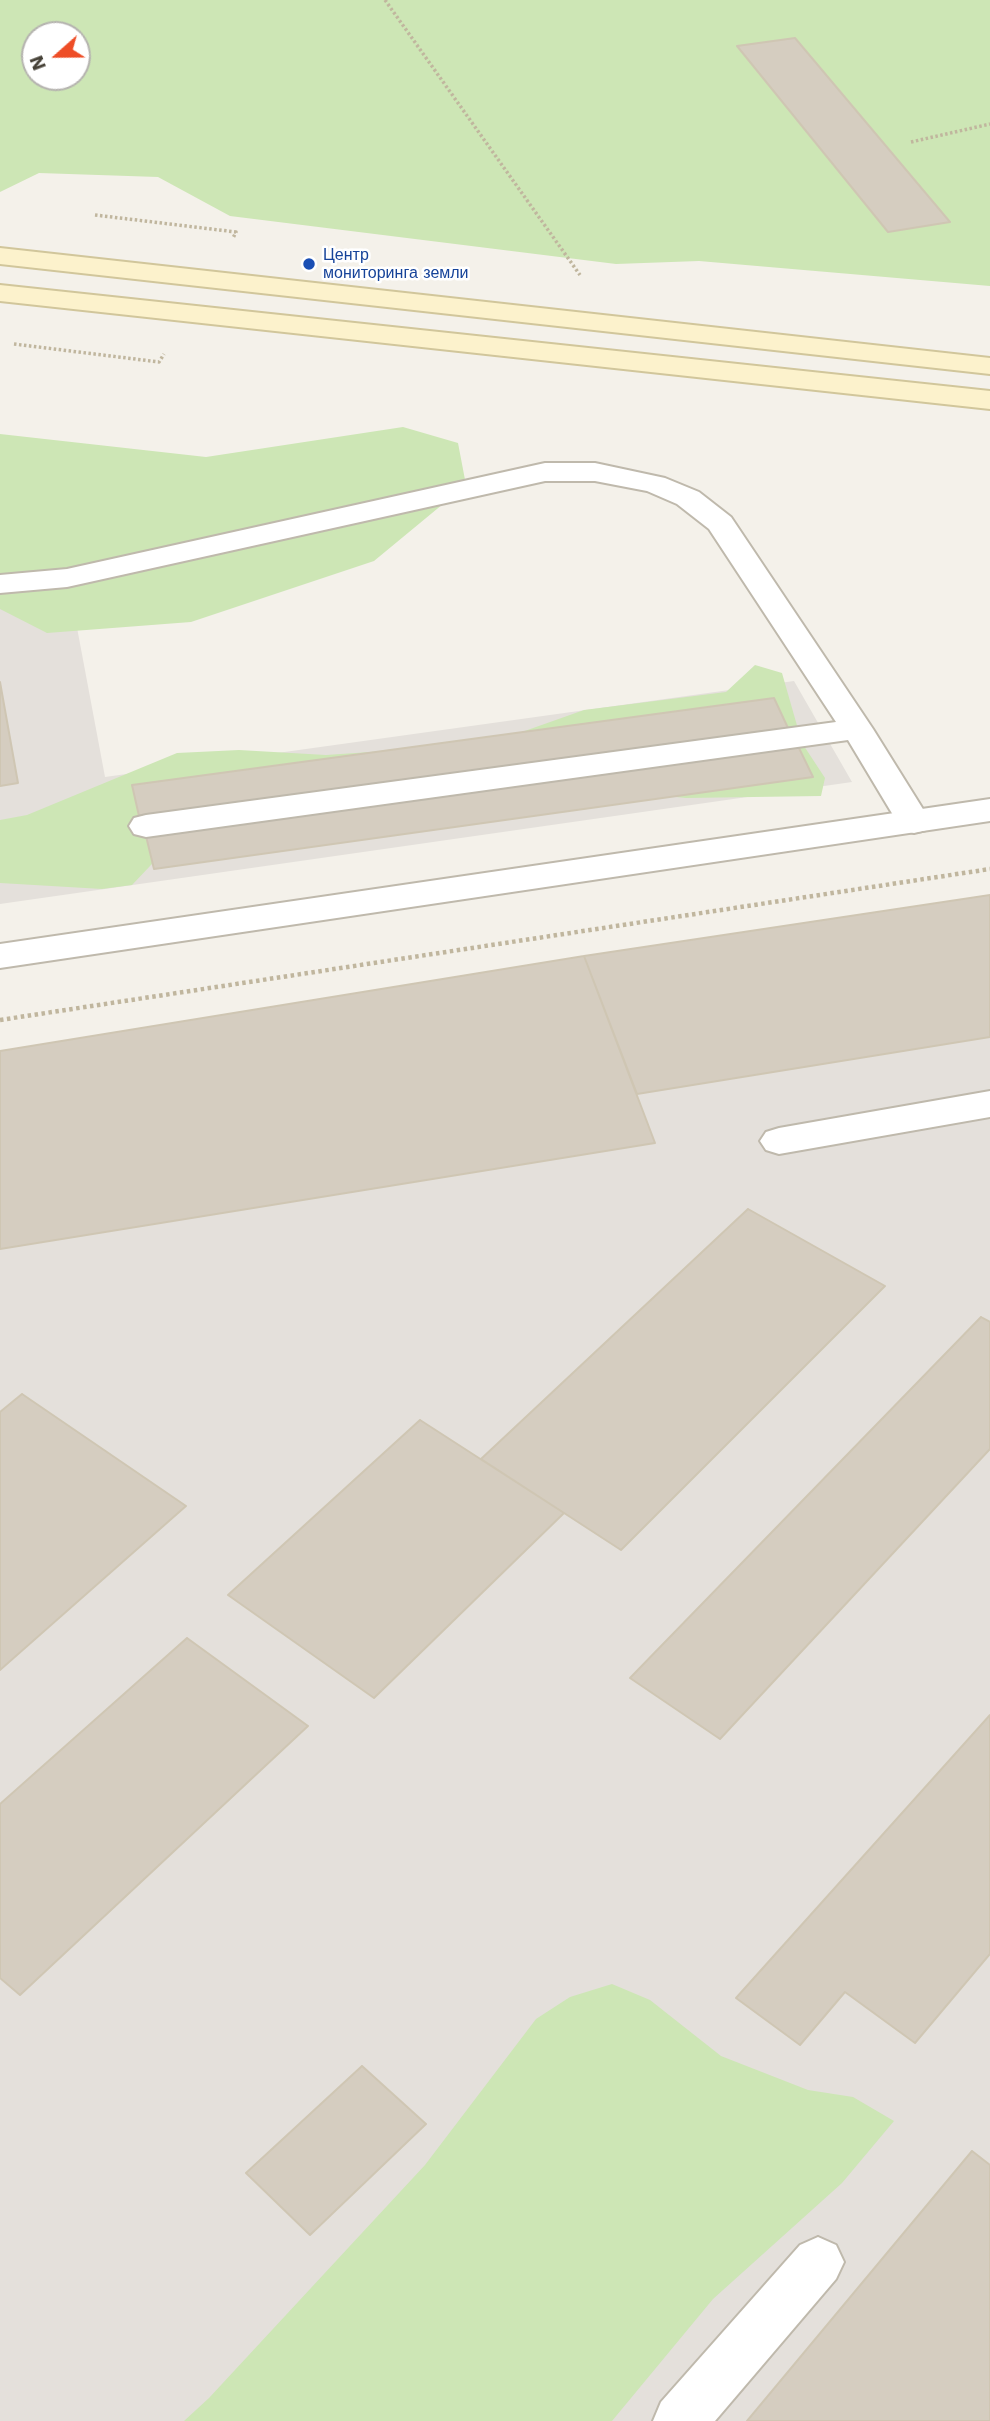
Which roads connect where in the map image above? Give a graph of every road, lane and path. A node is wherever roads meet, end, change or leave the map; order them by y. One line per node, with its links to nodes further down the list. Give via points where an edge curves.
1 (385, 0): 7 (path)
2 (990, 124): 3 (path)
3 (911, 142)
4 (95, 215): 5 (path)
5 (197, 227)
6 (0, 256): 11 (main road)
7 (585, 282)
8 (0, 293): 12 (main road)
9 (14, 344): 10 (path, via 159,362)
10 (167, 349)
11 (990, 366)
12 (990, 400)
13 (0, 584): 14 (street, via 66,578 545,472 596,472 655,484 688,498 720,523)
14 (857, 729): 16 (street); 17 (street)
15 (990, 810): 16 (street)
16 (915, 822): 19 (street)
17 (146, 826)
18 (990, 869): 20 (path)
19 (0, 956)
20 (0, 1020)
21 (990, 1104): 22 (street)
22 (779, 1141)
23 (818, 2262): 24 (street)
24 (680, 2421)

